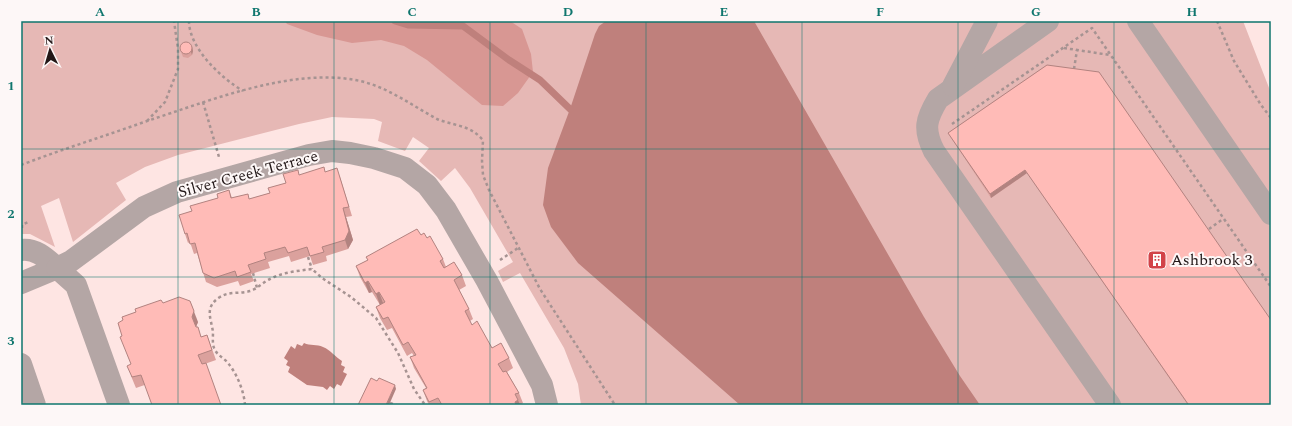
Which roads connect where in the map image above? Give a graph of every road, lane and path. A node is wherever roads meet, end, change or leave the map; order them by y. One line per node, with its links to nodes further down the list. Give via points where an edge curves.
1 (174, 21): 15 (path, via 178,69 165,102)
2 (189, 21): 12 (path, via 194,41 203,54 218,72)
3 (987, 21): 11 (street)
4 (1048, 21): 11 (street)
5 (1138, 21): 18 (street)
6 (1217, 21): 14 (path, via 1234,62)
7 (1063, 48): 8 (path); 9 (path, via 1092,28); 16 (path)
8 (1077, 50): 9 (path); 10 (path)
9 (1111, 55): 19 (path)
10 (1074, 69)
11 (952, 89): 37 (street, via 938,98 929,113 929,141)
12 (243, 91)
13 (203, 102): 17 (path)
14 (1271, 118)
15 (146, 122)
16 (948, 127)
17 (225, 178): 23 (street, Silver Creek Terrace, via 177,192 144,206 76,257); 36 (street, Silver Creek Terrace, via 309,155 332,152 374,158 405,168 428,185 446,210 542,385)
18 (1271, 214)
19 (1223, 219): 20 (path); 27 (path)
20 (1209, 229)
21 (21, 250): 23 (street, via 30,249 44,256)
22 (308, 257): 24 (path)
23 (57, 268): 26 (street, Silver Creek Terrace); 32 (street, via 76,285)
24 (312, 269): 28 (path, via 281,274); 35 (path, via 368,311 383,326 414,389)
25 (253, 273): 28 (path)
26 (21, 283)
27 (1271, 287)
28 (257, 288): 33 (path, via 221,296 213,302 209,315 213,348 235,374)
29 (21, 364): 31 (street)
30 (390, 403): 34 (path)
31 (35, 405)
32 (119, 405)
33 (245, 405)
34 (396, 405)
35 (425, 405)
36 (548, 405)
37 (1110, 405)

